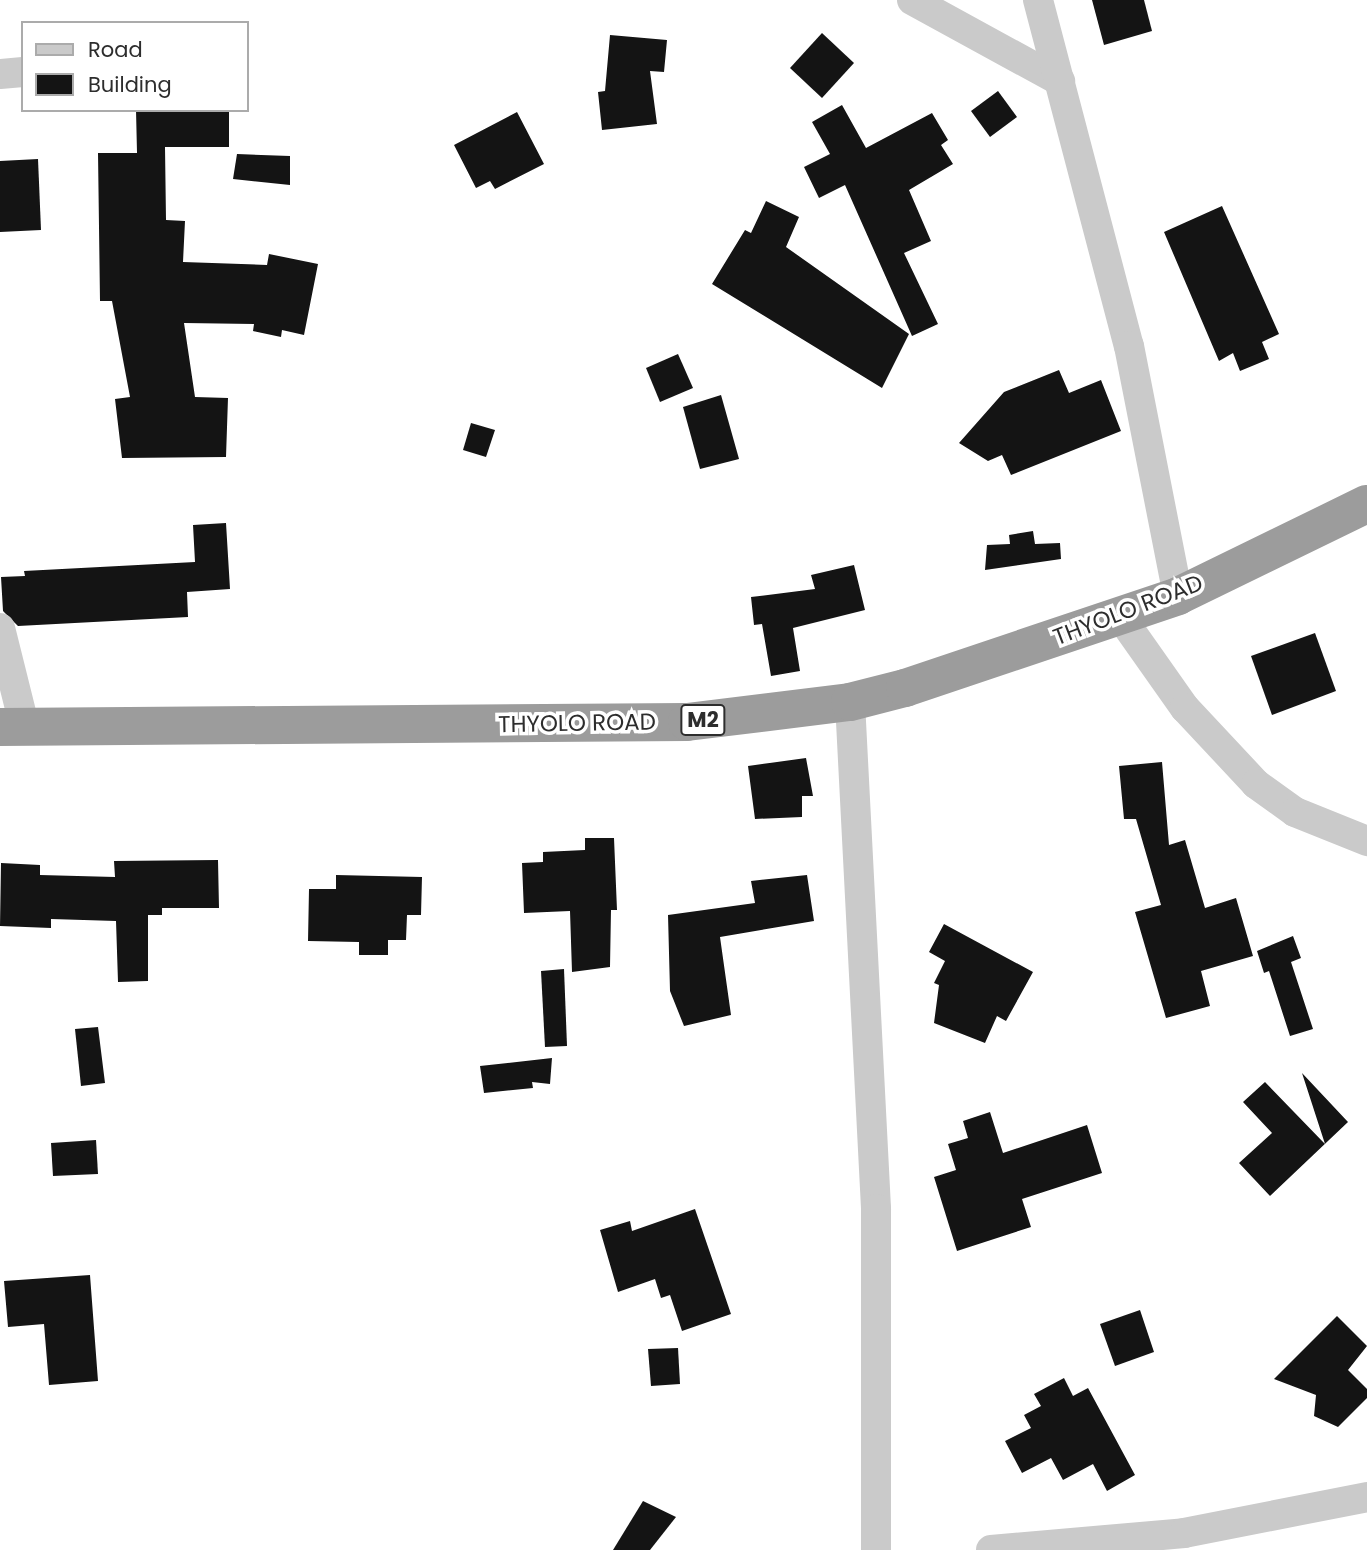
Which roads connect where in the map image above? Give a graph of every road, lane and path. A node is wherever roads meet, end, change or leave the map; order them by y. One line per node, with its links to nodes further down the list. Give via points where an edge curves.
1 (912, 0): 5 (street)
2 (1038, 0): 5 (street)
3 (21, 72): 4 (street)
4 (0, 74)
5 (1060, 81): 7 (street, via 1129,346)
6 (1367, 504): 7 (highway, THYOLO ROAD / M2)
7 (1178, 596): 8 (highway, THYOLO ROAD / M2)
8 (1119, 616): 10 (highway, THYOLO ROAD / M2); 12 (street, via 1185,708 1256,784 1295,812)
9 (0, 628): 11 (street)
10 (850, 702): 11 (highway, THYOLO ROAD / M2, via 687,722); 14 (street, via 876,1209)
11 (13, 728)
12 (1367, 841)
13 (1367, 1497): 15 (street, via 1184,1533)
14 (876, 1550)
15 (991, 1550)

